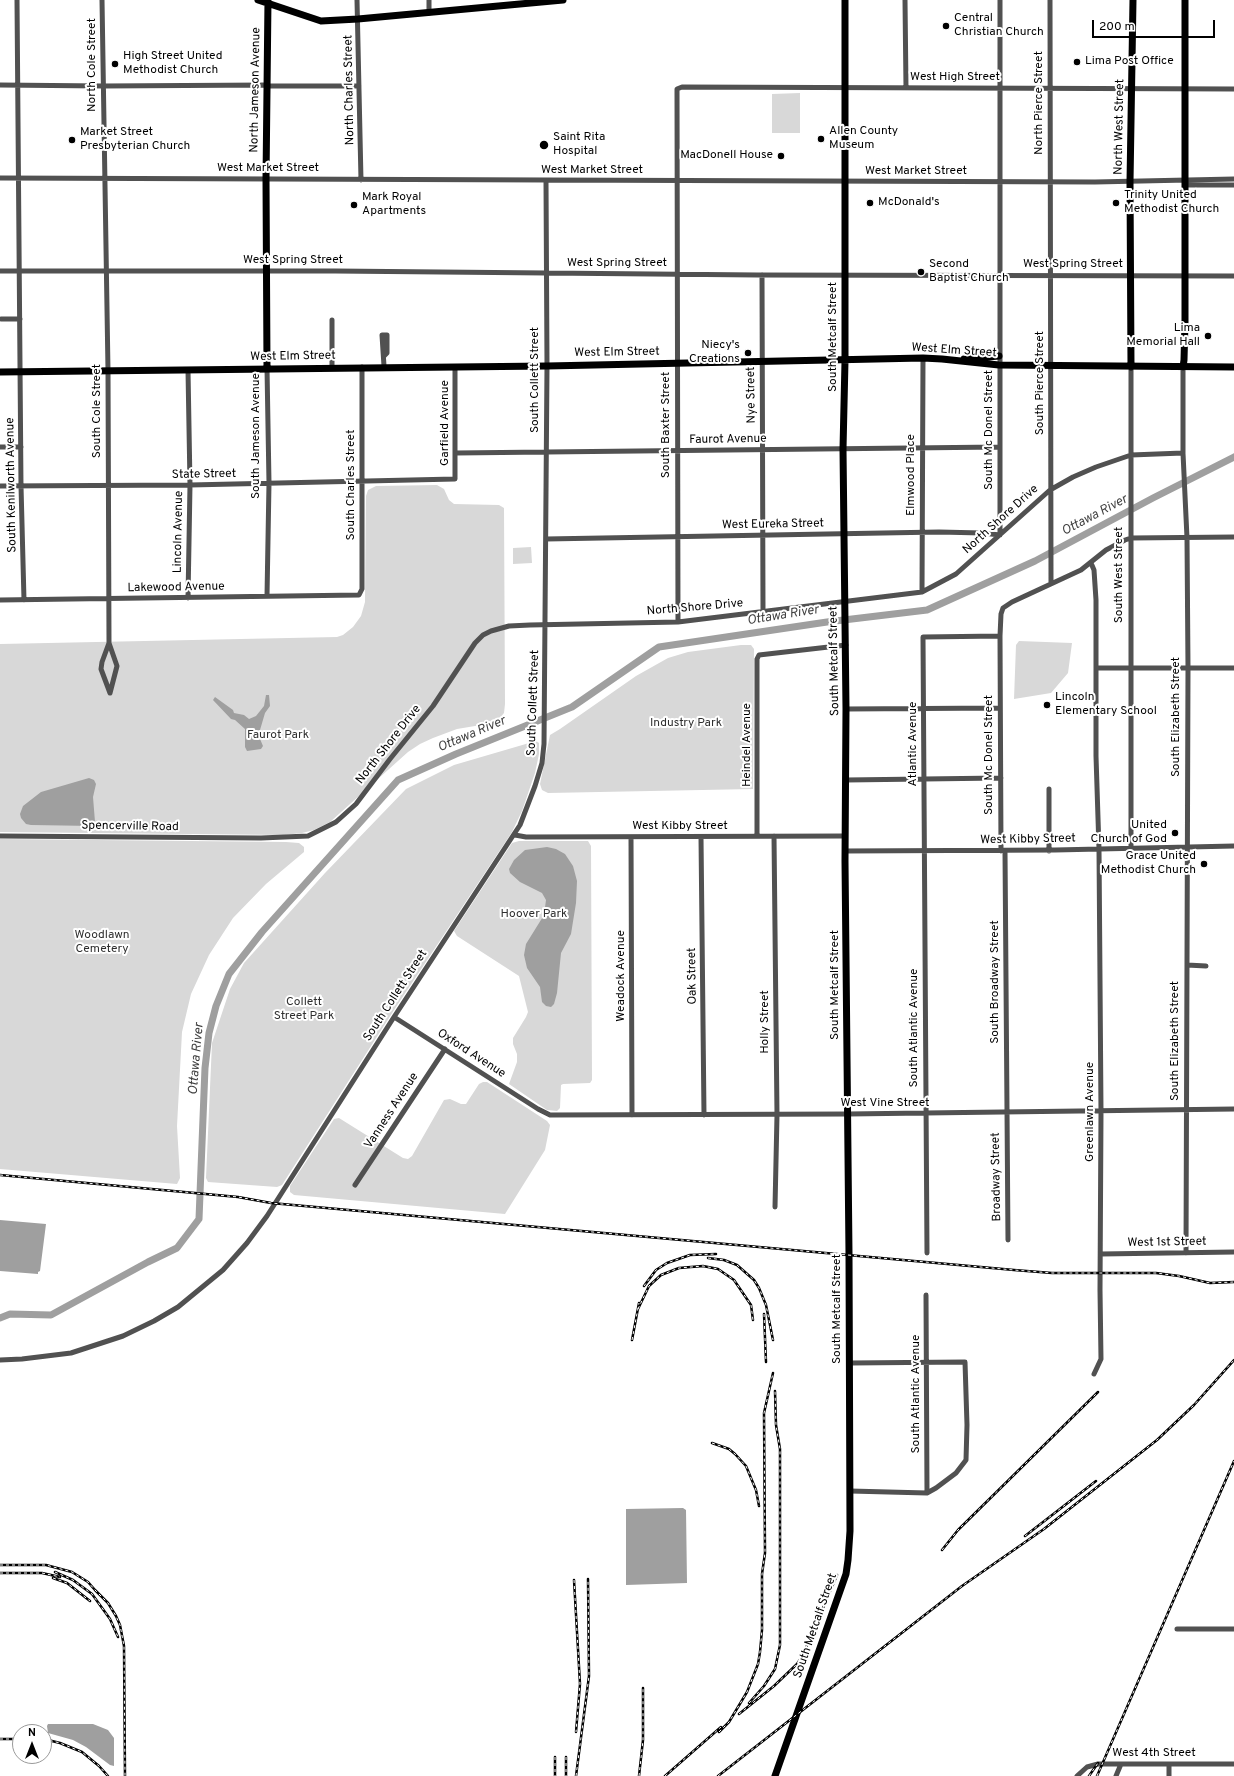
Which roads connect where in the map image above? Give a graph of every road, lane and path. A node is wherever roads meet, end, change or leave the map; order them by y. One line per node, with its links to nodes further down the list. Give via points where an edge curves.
1 (17, 0): 18 (street, South Kenilworth Avenue)
2 (102, 0): 19 (street, North Cole Street)
3 (258, 0): 14 (main road)
4 (357, 0): 16 (street, North Charles Street)
5 (429, 0): 15 (street)
6 (563, 0): 13 (main road)
7 (845, 0): 22 (main road, South Metcalf Street)
8 (905, 0): 23 (street)
9 (1000, 0): 24 (street, South Mc Donel Street)
10 (1050, 0): 25 (street, North Pierce Street)
11 (1133, 0): 26 (main road, North West Street)
12 (1185, 0): 27 (main road, South Elizabeth Street)
13 (545, 1): 15 (main road)
14 (268, 2): 16 (main road, via 321,21); 20 (main road, North Jameson Avenue)
15 (428, 13): 16 (main road)
16 (358, 20): 21 (street, North Charles Street)
17 (0, 85): 18 (street)
18 (18, 85): 19 (street); 31 (street, South Kenilworth Avenue)
19 (103, 86): 20 (street); 32 (street, North Cole Street)
20 (267, 86): 21 (street); 33 (main road, North Jameson Avenue)
21 (359, 86): 35 (street, North Charles Street)
22 (844, 88): 23 (street, West High Street); 29 (street, West High Street); 38 (main road, South Metcalf Street)
23 (906, 88): 24 (street, West High Street)
24 (1000, 88): 25 (street, West High Street); 40 (street, South Mc Donel Street)
25 (1050, 89): 26 (street, West High Street); 41 (street, North Pierce Street)
26 (1131, 89): 27 (street, West High Street); 42 (main road, North West Street)
27 (1185, 89): 28 (street, West High Street); 39 (main road, South Elizabeth Street)
28 (1234, 89)
29 (676, 90): 36 (street, South Baxter Street)
30 (0, 178): 31 (street, West Market Street)
31 (19, 178): 32 (street, West Market Street); 47 (street, South Kenilworth Avenue)
32 (104, 179): 33 (street, West Market Street); 45 (street, South Cole Street)
33 (266, 179): 35 (street, West Market Street); 46 (main road, South Jameson Avenue)
34 (1234, 179): 39 (street, West Market Street)
35 (361, 180): 37 (street, West Market Street)
36 (677, 180): 37 (street, West Market Street); 38 (street, West Market Street); 49 (street, South Baxter Street)
37 (546, 181): 48 (street, South Collett Street)
38 (845, 181): 40 (street, West Market Street); 50 (main road, South Metcalf Street)
39 (1184, 181): 42 (street, West Market Street); 43 (street, West Market Street, via 1188,185); 55 (main road, South Elizabeth Street)
40 (1000, 182): 41 (street, West Market Street); 52 (street, South Mc Donel Street)
41 (1051, 182): 42 (street, West Market Street); 53 (street, South Pierce Street)
42 (1130, 182): 54 (main road, South West Street)
43 (1234, 185)
44 (0, 271): 47 (street, West Spring Street)
45 (105, 271): 46 (street, West Spring Street); 47 (street, West Spring Street); 78 (street, South Cole Street)
46 (267, 271): 48 (street, West Spring Street); 77 (main road, South Jameson Avenue)
47 (19, 272): 58 (street, South Kenilworth Avenue)
48 (546, 273): 49 (street, West Spring Street); 69 (street, South Collett Street)
49 (677, 274): 51 (street, West Spring Street); 65 (street, South Baxter Street)
50 (845, 274): 51 (street, West Spring Street); 52 (street, West Spring Street); 64 (main road, South Metcalf Street)
51 (762, 275): 66 (street, Nye Street)
52 (1001, 275): 53 (street, West Spring Street); 61 (street, South Mc Donel Street)
53 (1051, 275): 54 (street, West Spring Street); 70 (street, South Pierce Street)
54 (1130, 276): 55 (street, West Spring Street); 74 (main road, South West Street)
55 (1184, 276): 56 (street, West Spring Street); 75 (main road, South Elizabeth Street)
56 (1234, 276)
57 (1, 319): 58 (street)
58 (20, 319): 81 (street, South Kenilworth Avenue)
59 (332, 320): 71 (street)
60 (384, 356): 68 (street)
61 (999, 356): 63 (main road); 67 (street, South Mc Donel Street)
62 (923, 358): 63 (main road, West Elm Street); 64 (main road, West Elm Street); 85 (street, Elmwood Place)
63 (956, 360): 67 (main road, West Elm Street)
64 (845, 361): 66 (main road, West Elm Street); 86 (main road, South Metcalf Street)
65 (677, 362): 66 (main road, West Elm Street); 69 (main road, West Elm Street); 88 (street, South Baxter Street)
66 (762, 362): 87 (street, Nye Street)
67 (999, 365): 70 (main road, West Elm Street); 84 (street, South Mc Donel Street)
68 (384, 366): 72 (main road, West Elm Street); 73 (main road, West Elm Street)
69 (547, 366): 73 (main road, West Elm Street); 90 (street, South Collett Street)
70 (1051, 366): 74 (main road, West Elm Street); 100 (street, South Pierce Street)
71 (332, 367): 72 (main road, West Elm Street); 77 (main road, West Elm Street)
72 (362, 367): 94 (street, South Charles Street)
73 (455, 367): 89 (street, Garfield Avenue)
74 (1131, 367): 75 (main road, West Elm Street); 92 (street, South West Street)
75 (1183, 367): 76 (main road, West Elm Street); 91 (street, South Elizabeth Street)
76 (1234, 367)
77 (268, 368): 79 (main road, West Elm Street); 95 (street, South Jameson Avenue)
78 (108, 370): 79 (main road, West Elm Street); 81 (main road, West Elm Street); 99 (street, South Cole Street)
79 (188, 370): 96 (street, Lincoln Avenue)
80 (0, 372): 81 (main road, West Elm Street)
81 (20, 372): 83 (street, South Kenilworth Avenue)
82 (0, 447): 83 (street)
83 (21, 447): 98 (street, South Kenilworth Avenue)
84 (1000, 447): 85 (street, Faurot Avenue); 104 (street, South Mc Donel Street)
85 (922, 448): 86 (street, Faurot Avenue); 101 (street, Elmwood Place)
86 (843, 449): 87 (street, Faurot Avenue); 102 (main road, South Metcalf Street)
87 (763, 450): 88 (street, Faurot Avenue); 103 (street, Nye Street)
88 (677, 451): 90 (street, Faurot Avenue); 105 (street, South Baxter Street)
89 (456, 453): 90 (street, Faurot Avenue); 93 (street, Garfield Avenue)
90 (546, 453): 109 (street, South Collett Street)
91 (1183, 453): 92 (street, North Shore Drive); 108 (street, South Elizabeth Street)
92 (1131, 455): 100 (street, North Shore Drive, via 1086,471); 107 (street, South West Street)
93 (455, 479): 94 (street, State Street)
94 (363, 482): 95 (street, State Street); 113 (street, South Charles Street, via 362,591 359,595)
95 (269, 483): 96 (street, State Street); 114 (street, South Jameson Avenue)
96 (190, 485): 99 (street, State Street); 115 (street, Lincoln Avenue)
97 (0, 486): 98 (street, State Street)
98 (21, 486): 99 (street, State Street); 118 (street, South Kenilworth Avenue)
99 (108, 486): 116 (street, South Cole Street)
100 (1050, 490): 104 (street, North Shore Drive); 111 (street, South Pierce Street)
101 (923, 533): 102 (street, West Eureka Street); 104 (street, West Eureka Street); 112 (street, Elmwood Place)
102 (845, 534): 103 (street, West Eureka Street); 119 (main road, South Metcalf Street)
103 (762, 535): 105 (street, West Eureka Street); 120 (street, Nye Street)
104 (1000, 535): 112 (street, North Shore Drive, via 956,574)
105 (678, 537): 109 (street, West Eureka Street); 121 (street, South Baxter Street)
106 (1234, 537): 108 (street)
107 (1131, 538): 108 (street); 110 (street, via 1113,545); 127 (street, South West Street)
108 (1187, 538): 128 (street, South Elizabeth Street)
109 (546, 539): 122 (street, South Collett Street)
110 (1091, 563): 111 (street); 126 (street, Greenlawn Avenue, via 1095,582)
111 (1051, 584): 123 (street, South Mc Donel Street, via 1003,608)
112 (922, 592): 119 (street, North Shore Drive)
113 (352, 595): 114 (street, Lakewood Avenue)
114 (267, 596): 115 (street, Lakewood Avenue)
115 (188, 598): 116 (street, Lakewood Avenue)
116 (108, 599): 118 (street, Lakewood Avenue); 124 (street, South Cole Street)
117 (0, 600): 118 (street, Lakewood Avenue)
118 (24, 600)
119 (845, 601): 120 (street, North Shore Drive); 125 (main road, South Metcalf Street)
120 (763, 611): 121 (street, North Shore Drive)
121 (678, 622): 122 (street, North Shore Drive)
122 (546, 625): 137 (street, South Collett Street, via 542,763); 144 (street, North Shore Drive, via 503,627 479,638 425,717 356,804 336,822 308,836)
123 (1000, 636): 130 (street, Atlantic Avenue, via 923,637); 131 (street, South Mc Donel Street)
124 (109, 644): 124 (street, South Cole Street, via 101,669 110,692 117,666)
125 (846, 645): 132 (main road, South Metcalf Street); 139 (street, Heindel Avenue, via 759,655 757,659)
126 (1096, 668): 127 (street); 147 (street, Greenlawn Avenue)
127 (1131, 668): 128 (street); 148 (street, South West Street)
128 (1188, 668): 129 (street); 146 (street, South Elizabeth Street)
129 (1234, 668)
130 (924, 708): 131 (street); 132 (street); 134 (street, Atlantic Avenue)
131 (1000, 708): 133 (street, South Mc Donel Street)
132 (846, 709): 135 (main road, South Metcalf Street)
133 (1001, 778): 134 (street); 152 (street, South Mc Donel Street)
134 (924, 779): 135 (street); 151 (street, Atlantic Avenue)
135 (846, 780): 141 (main road, South Metcalf Street)
136 (1049, 789): 149 (street)
137 (515, 835): 142 (street, West Kibby Street); 155 (street, South Collett Street)
138 (0, 836): 144 (street, Spencerville Road)
139 (757, 836): 140 (street, West Kibby Street); 143 (street, West Kibby Street)
140 (774, 836): 141 (street, West Kibby Street); 166 (street, Holly Street)
141 (845, 836): 150 (main road, South Metcalf Street)
142 (631, 837): 143 (street, West Kibby Street); 164 (street, Weadock Avenue)
143 (701, 837): 165 (street, Oak Street)
144 (261, 838)
145 (1234, 846): 146 (street, West Kibby Street)
146 (1187, 848): 148 (street, West Kibby Street); 153 (street, South Elizabeth Street)
147 (1100, 849): 148 (street, West Kibby Street); 149 (street, West Kibby Street); 160 (street, Greenlawn Avenue)
148 (1131, 849)
149 (1049, 850): 152 (street, West Kibby Street)
150 (845, 851): 151 (street, West Kibby Street); 162 (main road, South Metcalf Street)
151 (924, 851): 152 (street, West Kibby Street); 163 (street, South Atlantic Avenue)
152 (1003, 851): 161 (street, South Broadway Street)
153 (1187, 965): 154 (street); 159 (street, South Elizabeth Street)
154 (1206, 966)
155 (394, 1017): 156 (street, Oxford Avenue); 175 (street, South Collett Street, via 252,1236 223,1270 160,1318 123,1336 71,1353)
156 (445, 1049): 157 (street, Oxford Avenue); 167 (street, Vanness Avenue)
157 (538, 1109): 164 (street, West Vine Street, via 550,1114)
158 (1234, 1109): 159 (street, West Vine Street)
159 (1187, 1111): 160 (street, West Vine Street); 172 (street, South Elizabeth Street)
160 (1101, 1112): 161 (street, West Vine Street); 173 (street, Greenlawn Avenue)
161 (1007, 1113): 163 (street, West Vine Street); 169 (street, Broadway Street)
162 (848, 1114): 163 (street, West Vine Street); 166 (street, West Vine Street); 177 (main road, South Metcalf Street)
163 (925, 1114): 171 (street, South Atlantic Avenue)
164 (632, 1115): 165 (street, West Vine Street)
165 (704, 1115): 166 (street, West Vine Street)
166 (776, 1115): 168 (street, Holly Street)
167 (355, 1185)
168 (775, 1207)
169 (1008, 1240)
170 (1234, 1252): 172 (street, West 1st Street)
171 (927, 1253)
172 (1186, 1253): 173 (street, West 1st Street)
173 (1100, 1254): 178 (street, Greenlawn Avenue, via 1102,1358)
174 (926, 1295): 176 (street, South Atlantic Avenue)
175 (0, 1360)
176 (927, 1362): 177 (street); 180 (street, South Atlantic Avenue); 180 (street, via 965,1362 967,1439 967,1457 961,1467)
177 (850, 1363): 179 (main road, South Metcalf Street)
178 (1094, 1374)
179 (850, 1491): 180 (street); 186 (main road, South Metcalf Street, via 846,1574)
180 (927, 1493)
181 (1177, 1629): 182 (street)
182 (1234, 1629)
183 (1121, 1764): 184 (street, West 4th Street); 187 (street, West 4th Street, via 1092,1765); 188 (street)
184 (1169, 1764): 185 (street, West 4th Street); 189 (street)
185 (1234, 1764)
186 (775, 1776)
187 (1078, 1776)
188 (1116, 1776)
189 (1169, 1776)

